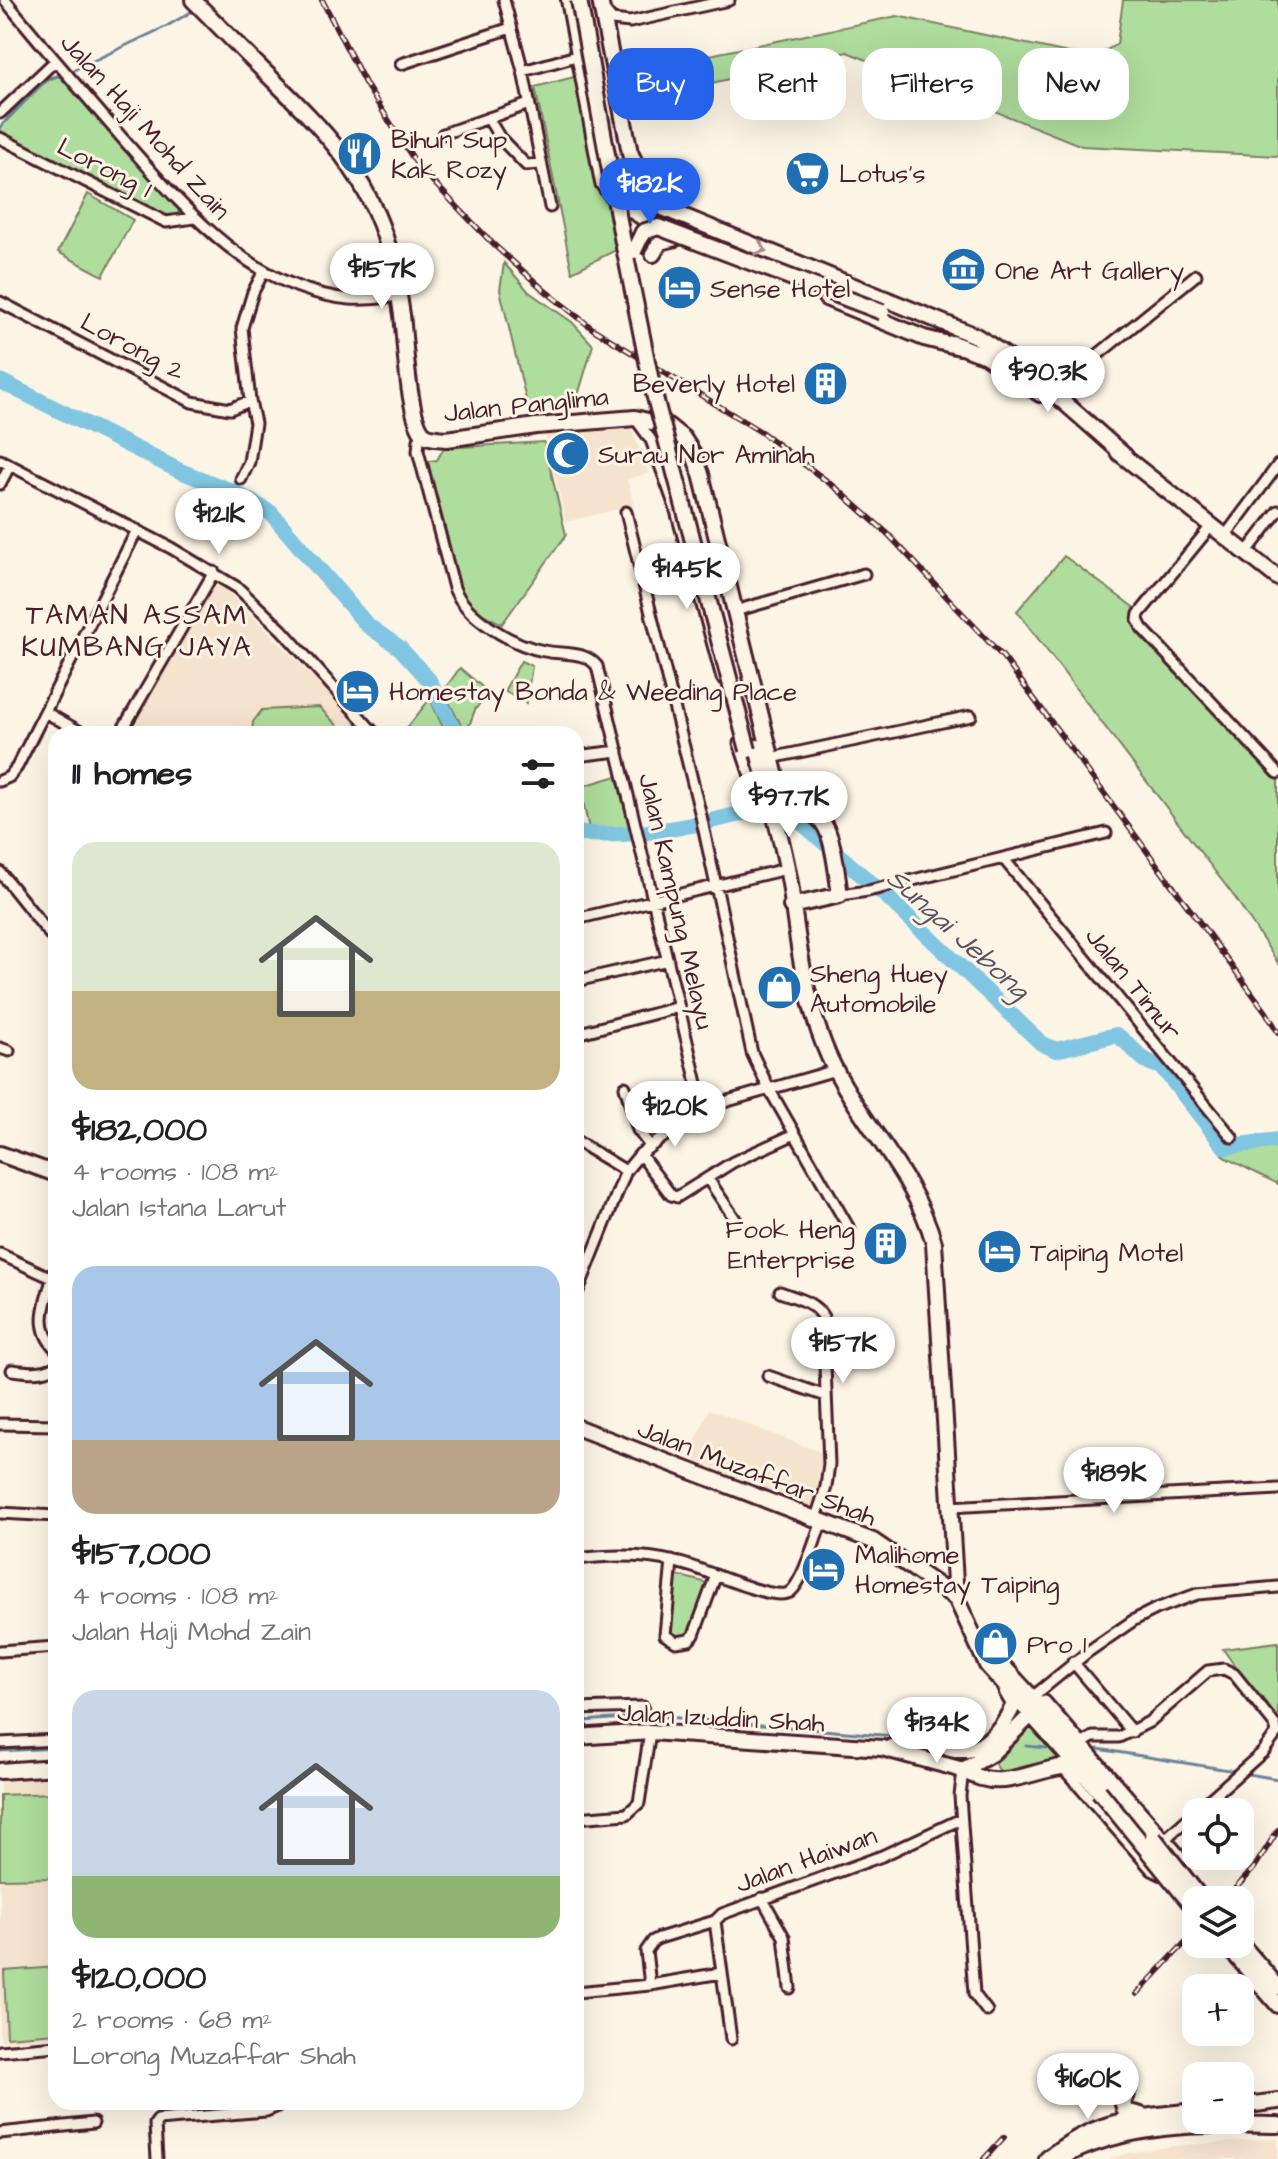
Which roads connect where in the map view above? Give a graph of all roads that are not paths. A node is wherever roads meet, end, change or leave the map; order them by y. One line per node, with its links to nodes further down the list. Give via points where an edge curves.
1 (5, 0): 13 (street, Jalan Haji Mohd Zain)
2 (193, 0): 33 (main road, Jalan Panglima, via 320,126 350,163 377,213)
3 (504, 0): 10 (street)
4 (569, 0): 12 (main road)
5 (579, 0): 61 (main road, bridge, via 662,431)
6 (729, 0): 8 (street)
7 (596, 1): 9 (street, via 612,20); 11 (main road); 29 (main road)
8 (698, 3): 9 (street)
9 (630, 22): 11 (street, via 613,30)
10 (511, 28): 14 (street); 15 (street)
11 (607, 40): 21 (main road)
12 (580, 55): 15 (street); 23 (main road, via 601,174)
13 (55, 61): 17 (street); 26 (street, Jalan Haji Mohd Zain)
14 (401, 64)
15 (523, 71): 16 (street)
16 (529, 104): 18 (street); 22 (street)
17 (0, 113)
18 (488, 118): 19 (street); 22 (street, via 526,165)
19 (443, 134)
20 (0, 138): 26 (street, Lorong 1, via 166,222)
21 (630, 152): 23 (main road, via 631,194); 25 (main road, via 644,184); 27 (main road)
22 (541, 164): 24 (street)
23 (617, 201): 27 (main road)
24 (550, 207)
25 (663, 208): 27 (main road); 36 (main road, one-way to 36, via 976,336)
26 (194, 218): 31 (street, Jalan Haji Mohd Zain)
27 (646, 221): 28 (main road)
28 (676, 238): 30 (main road, via 660,242); 35 (main road, via 924,338)
29 (634, 251): 35 (main road, bridge, via 639,236 658,227); 61 (main road, via 653,350)
30 (653, 254)
31 (264, 271): 33 (street, Jalan Haji Mohd Zain, via 332,296); 37 (street, via 242,328)
32 (1196, 275): 36 (street)
33 (398, 296): 39 (main road, Jalan Panglima, via 413,408)
34 (0, 302): 37 (street, Lorong 2, via 192,402 230,409)
35 (960, 347): 40 (main road, via 1000,365)
36 (1052, 392): 40 (main road)
37 (250, 401): 43 (street, via 253,444)
38 (635, 418): 39 (main road, Jalan Panglima, via 447,439); 54 (main road, via 668,426 694,455); 67 (street, via 651,440 675,507 740,746 751,779)
39 (423, 433): 55 (street, Jalan Panglima, via 418,451 454,588 463,606)
40 (1125, 456): 47 (main road)
41 (5, 462): 44 (street); 48 (street)
42 (1278, 465): 49 (street)
43 (241, 479)
44 (0, 484)
45 (1278, 511): 50 (street)
46 (626, 512): 72 (street)
47 (1212, 525): 49 (main road); 65 (street, via 1138,620)
48 (137, 530): 51 (street); 56 (street)
49 (1226, 535): 50 (main road)
50 (1246, 553): 53 (main road)
51 (214, 572): 59 (street); 60 (street, via 274,622)
52 (864, 574): 54 (street)
53 (1278, 578)
54 (735, 611): 64 (main road)
55 (483, 622): 62 (street, Jalan Kampung Melayu, via 519,643 594,662)
56 (45, 712): 58 (street); 66 (street, via 17,767)
57 (971, 716): 64 (street)
58 (70, 726)
59 (125, 726)
60 (368, 726)
61 (752, 749): 67 (main road)
62 (618, 751): 63 (street, Jalan Kampung Melayu); 74 (street, Jalan Kampung Melayu)
63 (584, 755)
64 (771, 758): 73 (main road, via 784,793 828,832)
65 (1278, 773)
66 (0, 781)
67 (762, 793): 70 (main road)
68 (1106, 833): 69 (street)
69 (1003, 858): 73 (street); 87 (street, Jalan Timur)
70 (782, 870): 72 (street); 75 (main road)
71 (0, 872): 77 (street)
72 (716, 885): 74 (street); 84 (street, via 746,1032)
73 (840, 895): 75 (main road)
74 (653, 899): 76 (street); 78 (street, Jalan Kampung Melayu)
75 (791, 906): 82 (main road, via 815,1016)
76 (584, 917)
77 (48, 932)
78 (668, 960): 79 (street); 80 (street, Jalan Kampung Melayu)
79 (584, 979)
80 (679, 1007): 81 (street); 85 (street, Jalan Kampung Melayu)
81 (584, 1032)
82 (836, 1070): 84 (street); 113 (main road, via 897,1163 934,1243)
83 (625, 1087): 89 (street, via 638,1130)
84 (768, 1087): 85 (street); 86 (street)
85 (703, 1108): 89 (street)
86 (795, 1134): 94 (street); 96 (street)
87 (1232, 1137)
88 (584, 1146): 93 (street)
89 (650, 1146): 91 (street)
90 (0, 1154): 92 (main road)
91 (640, 1154): 93 (street); 94 (street, via 671,1195 685,1194)
92 (48, 1171)
93 (626, 1171): 99 (street)
94 (708, 1179): 95 (street)
95 (737, 1222)
96 (850, 1230)
97 (0, 1254): 101 (street)
98 (584, 1263): 99 (street)
99 (588, 1264): 100 (street)
100 (584, 1275)
101 (48, 1277)
102 (780, 1292): 108 (street, via 810,1303 823,1317)
103 (48, 1299): 104 (street, via 42,1318)
104 (48, 1339)
105 (12, 1370): 106 (street)
106 (48, 1370)
107 (768, 1376): 108 (street)
108 (826, 1396): 116 (street, via 829,1464)
109 (0, 1424): 110 (street)
110 (48, 1425)
111 (584, 1430): 116 (main road, Jalan Muzaffar Shah)
112 (1278, 1489): 113 (street)
113 (949, 1507): 121 (main road)
114 (0, 1513): 115 (street)
115 (48, 1516)
116 (819, 1520): 119 (street, via 797,1585 787,1594); 121 (main road, Jalan Muzaffar Shah, via 873,1541)
117 (584, 1558): 118 (street, via 630,1555)
118 (672, 1561): 119 (street); 119 (street, via 665,1635 676,1642 694,1635)
119 (716, 1575)
120 (1278, 1587): 125 (street, via 1175,1601 1134,1620)
121 (956, 1598): 122 (main road)
122 (972, 1634): 126 (main road); 127 (main road)
123 (48, 1648): 124 (street)
124 (0, 1651)
125 (1073, 1662): 127 (street); 132 (street)
126 (1001, 1680): 127 (main road); 136 (main road, via 1014,1704)
127 (1034, 1705): 135 (main road); 135 (street); 136 (main road)
128 (643, 1707): 129 (street)
129 (584, 1721)
130 (584, 1723): 131 (main road, Jalan Izuddin Shah)
131 (650, 1732): 137 (main road, Jalan Izuddin Shah); 144 (street, via 634,1810)
132 (1132, 1732): 135 (street); 146 (street, via 1208,1671 1224,1669 1234,1674 1275,1725 1273,1741)
133 (48, 1740): 134 (street)
134 (0, 1743)
135 (1071, 1743): 140 (main road); 146 (street)
136 (986, 1747): 137 (main road, via 963,1750 916,1742); 141 (main road); 143 (main road, via 994,1768)
137 (882, 1748): 141 (main road, Jalan Izuddin Shah)
138 (1061, 1767): 140 (main road); 143 (main road, Jalan Izuddin Shah); 146 (street, via 1162,1875 1175,1871 1181,1861)
139 (48, 1768): 142 (main road)
140 (1084, 1768): 146 (main road); 148 (main road, bridge)
141 (963, 1770): 143 (main road, Jalan Izuddin Shah, via 983,1780); 145 (street)
142 (0, 1771)
143 (1012, 1779)
144 (584, 1817)
145 (961, 1819): 149 (street, Jalan Haiwan, via 882,1856); 159 (street, via 974,1994)
146 (1159, 1838): 147 (main road, bridge)
147 (1192, 1886)
148 (1182, 1893)
149 (762, 1898): 150 (street, Jalan Haiwan); 156 (street, via 784,1937)
150 (715, 1921): 153 (street, Jalan Haiwan); 154 (street, via 653,1941 646,1951)
151 (1238, 1958): 158 (main road)
152 (1253, 1958): 155 (main road)
153 (721, 1973): 154 (street); 160 (street, Jalan Haiwan)
154 (650, 1985): 157 (street)
155 (1278, 1987)
156 (790, 1988)
157 (584, 1991)
158 (1278, 2005)
159 (987, 2011)
160 (731, 2039)
161 (48, 2047): 162 (street)
162 (0, 2051)
163 (1278, 2101): 164 (main road)
164 (1254, 2105)
165 (1254, 2108): 166 (main road)
166 (1278, 2108)
167 (268, 2110): 180 (street, via 158,2120)
168 (1182, 2117): 172 (main road)
169 (1278, 2118): 171 (main road)
170 (1119, 2120): 172 (main road); 177 (main road); 179 (main road)
171 (1254, 2120)
172 (1171, 2121): 173 (main road); 177 (main road, via 1125,2111 1123,2094 1110,2116); 179 (main road)
173 (1182, 2122)
174 (93, 2123): 178 (street)
175 (1254, 2125): 176 (main road)
176 (1278, 2125)
177 (1090, 2130): 181 (main road)
178 (0, 2133)
179 (1078, 2148): 182 (main road)
180 (157, 2159)
181 (1047, 2159)
182 (1059, 2159)

